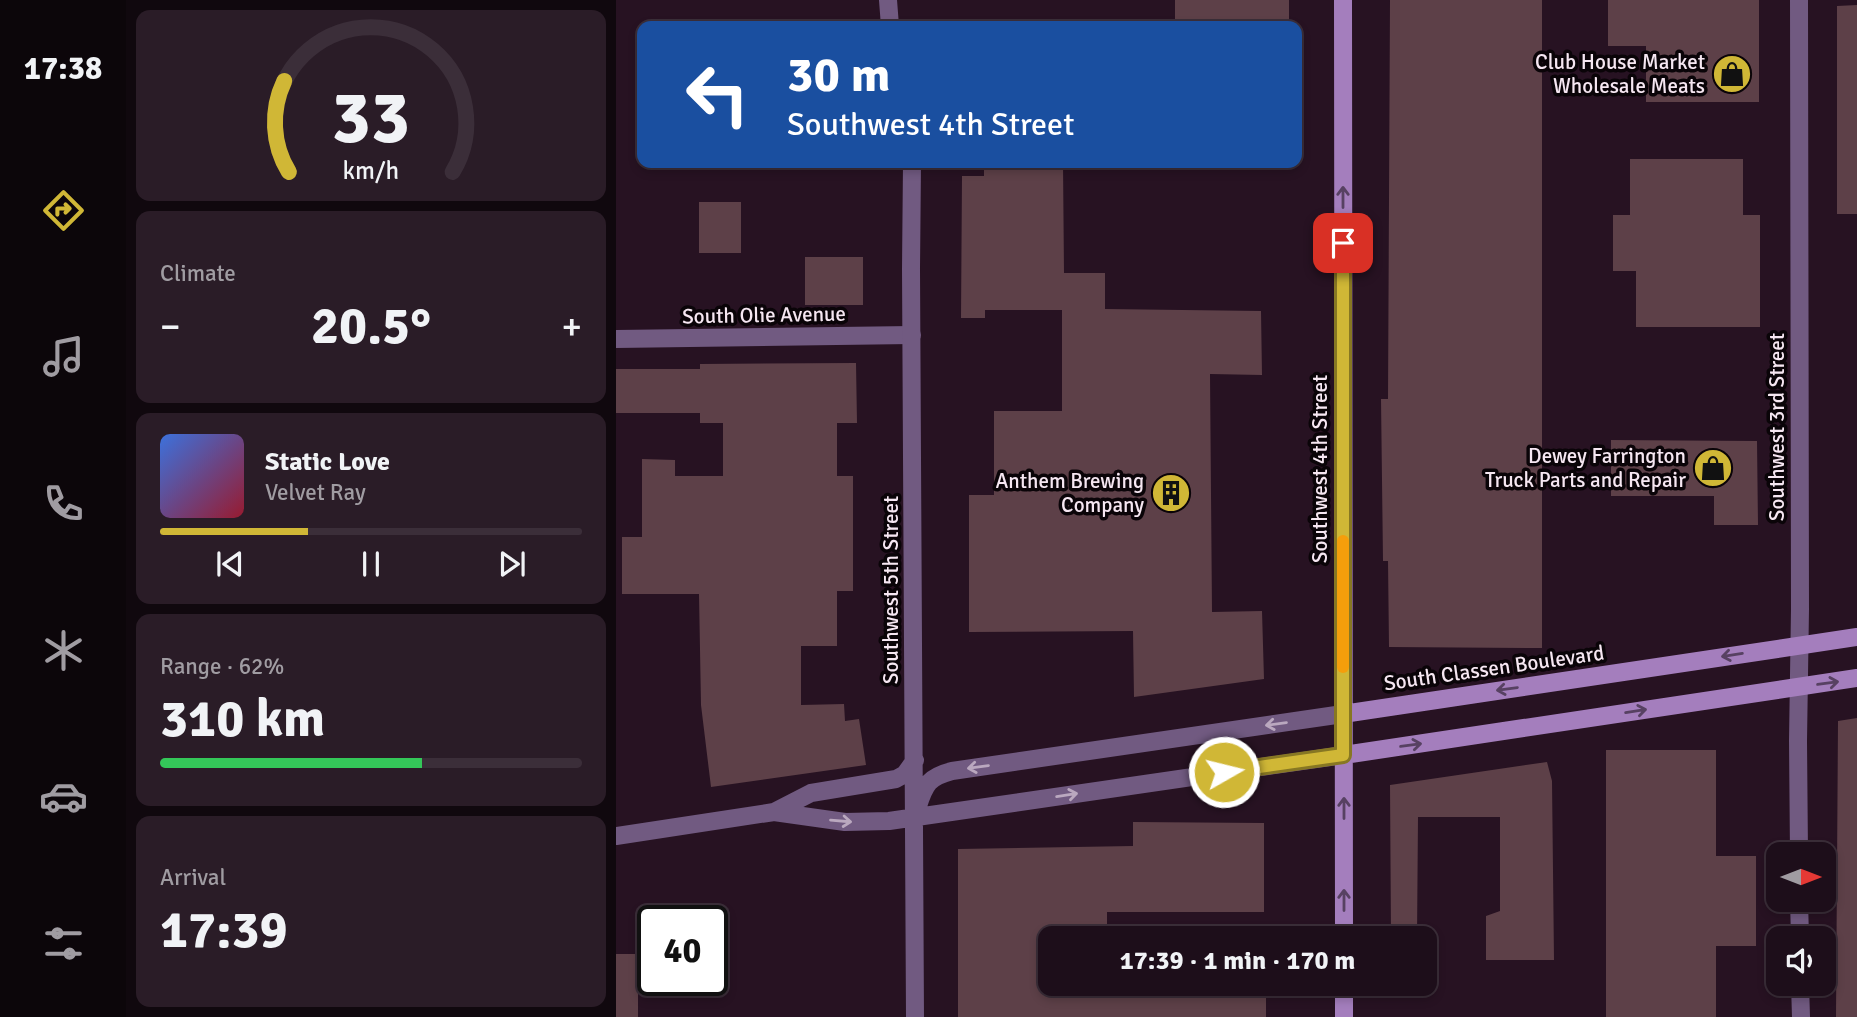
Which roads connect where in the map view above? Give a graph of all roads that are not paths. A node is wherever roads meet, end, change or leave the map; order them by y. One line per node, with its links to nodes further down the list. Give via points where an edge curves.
1 (888, 0): 4 (street)
2 (1343, 0): 12 (main road, Southwest 4th Street, one-way to 2)
3 (1799, 0): 9 (street, Southwest 3rd Street)
4 (890, 21)
5 (912, 168): 6 (street, Southwest 5th Street)
6 (912, 335): 7 (street, South Olie Avenue); 14 (street, Southwest 5th Street)
7 (616, 339)
8 (1857, 637): 9 (main road, South Classen Boulevard)
9 (1800, 645): 11 (street, Southwest 3rd Street); 12 (main road, South Classen Boulevard, one-way to 12)
10 (1857, 678): 11 (main road, one-way to 10)
11 (1799, 687): 13 (main road, one-way to 11); 18 (street, Southwest 3rd Street)
12 (1343, 714): 13 (main road, Southwest 4th Street); 16 (street, South Classen Boulevard, one-way to 16, via 942,774 927,785)
13 (1343, 755): 16 (street, one-way to 13); 19 (main road, Southwest 4th Street, one-way to 13)
14 (915, 760): 15 (street, via 896,779 811,793); 16 (street, Southwest 5th Street)
15 (774, 812): 16 (street, one-way to 16, via 845,822); 17 (street)
16 (915, 817): 22 (street, Southwest 5th Street)
17 (616, 836)
18 (1799, 842)
19 (1344, 926)
20 (1344, 996): 23 (main road)
21 (1800, 996): 24 (street)
22 (915, 1017)
23 (1344, 1017)
24 (1801, 1017)

